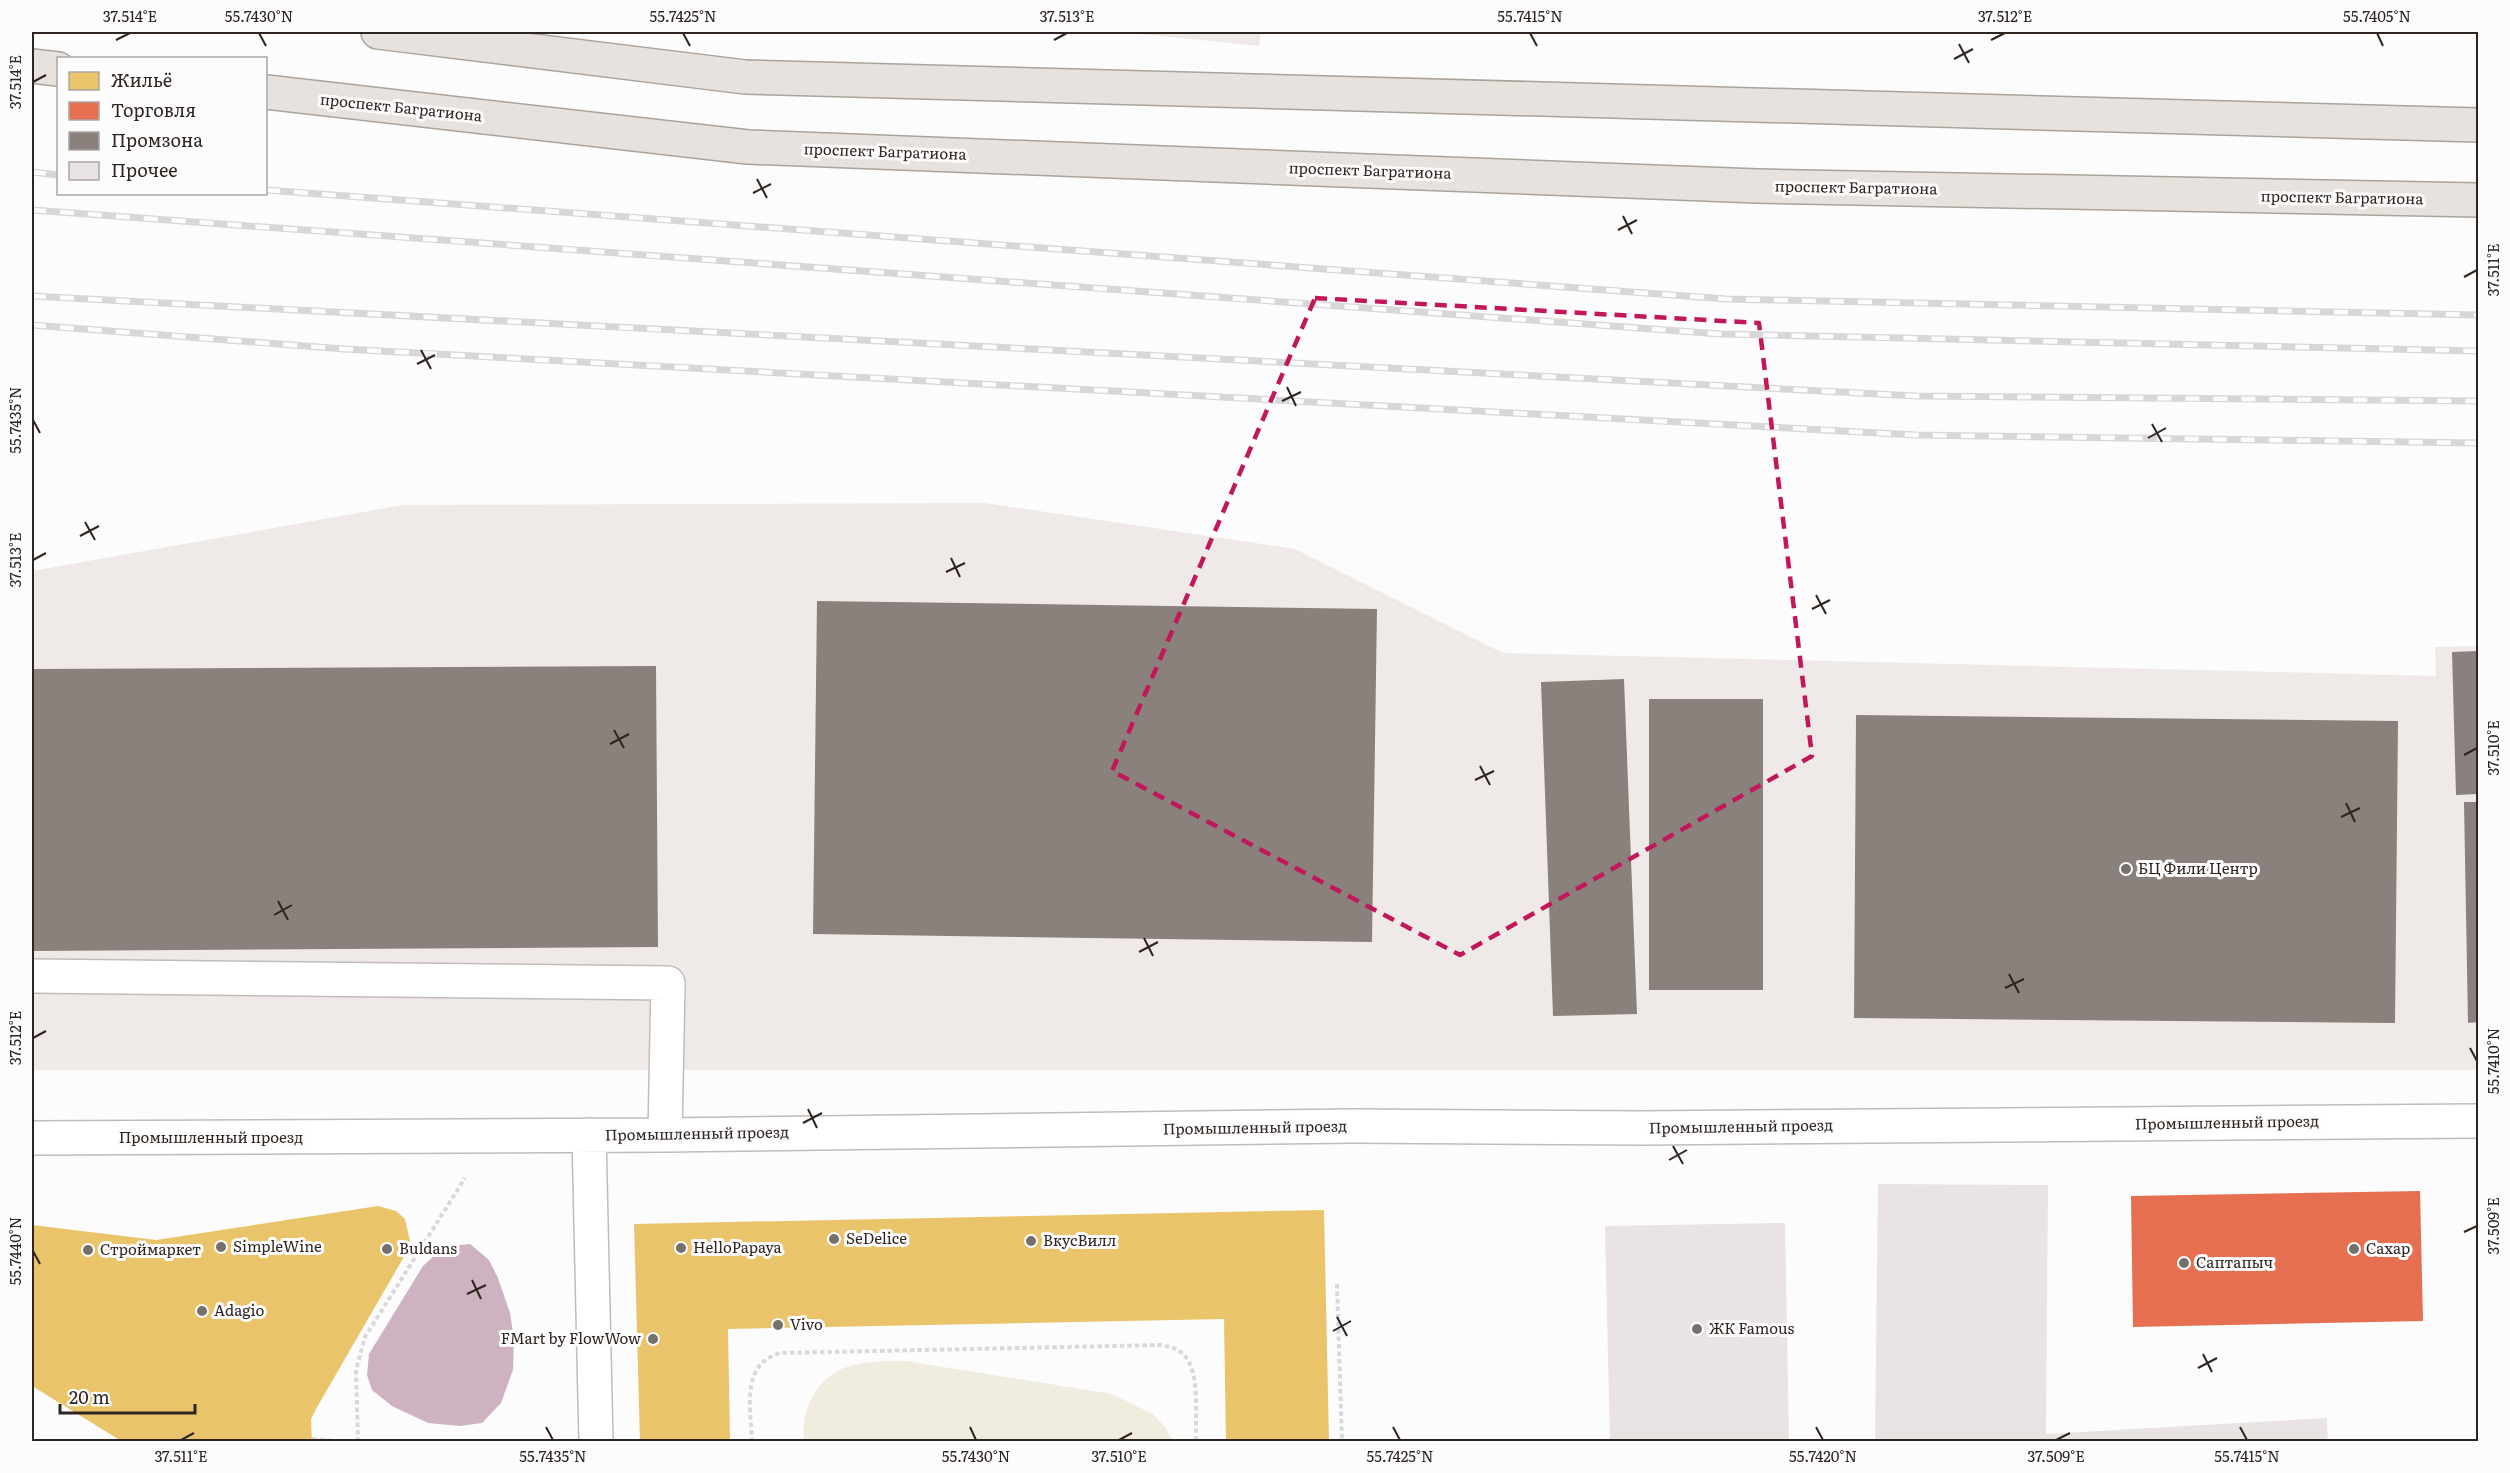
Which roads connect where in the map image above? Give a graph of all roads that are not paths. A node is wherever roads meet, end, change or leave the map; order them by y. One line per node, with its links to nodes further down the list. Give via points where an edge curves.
1 (378, 32): 5 (main road, via 745,77)
2 (32, 66): 3 (main road)
3 (57, 69)
4 (267, 92): 6 (main road, проспект Багратиона, via 748,147 1757,186)
5 (2478, 125)
6 (2478, 200)
7 (32, 976): 9 (street, via 668,983)
8 (2478, 1121): 9 (street, Промышленный проезд, via 1654,1128 1353,1126)
9 (665, 1135): 10 (street, Промышленный проезд)
10 (589, 1136): 11 (street, Промышленный проезд); 12 (street)
11 (32, 1138)
12 (596, 1442)

